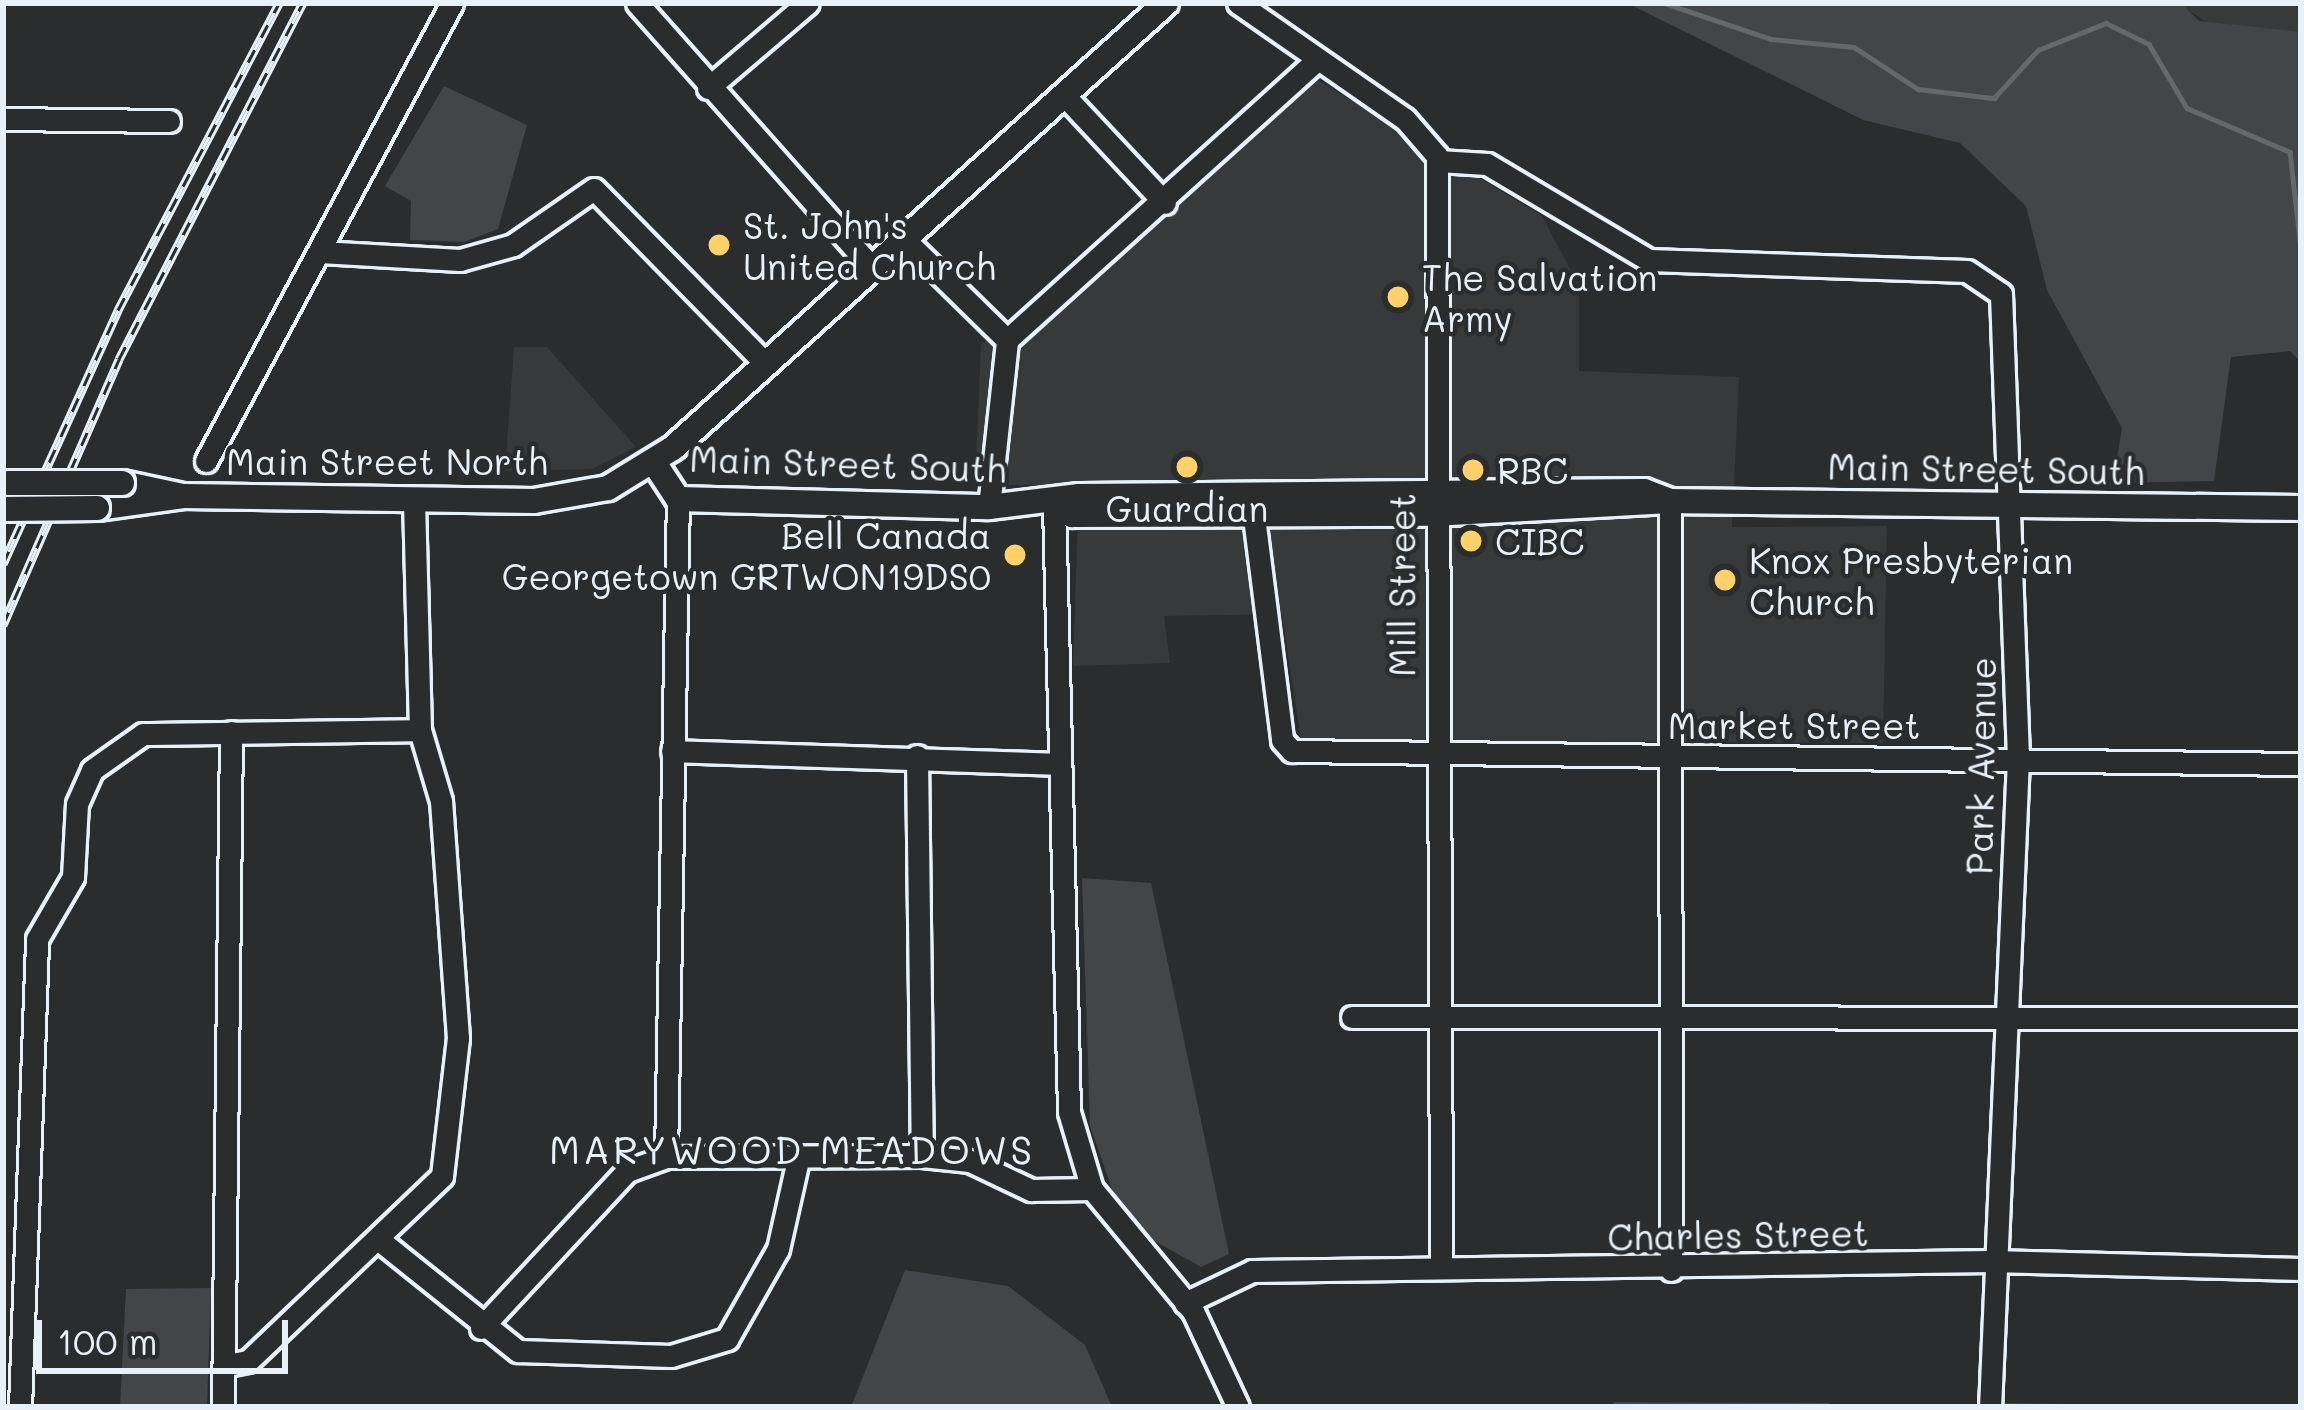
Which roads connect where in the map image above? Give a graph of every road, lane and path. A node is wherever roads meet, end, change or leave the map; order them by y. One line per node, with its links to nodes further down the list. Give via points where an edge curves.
1 (452, 3): 14 (street)
2 (638, 3): 7 (street)
3 (808, 3): 7 (street)
4 (1166, 3): 8 (main road)
5 (1238, 3): 6 (street)
6 (1317, 60): 11 (street, via 1405,118); 12 (street)
7 (708, 88): 15 (street)
8 (1063, 94): 12 (street); 13 (main road)
9 (3, 119): 10 (street)
10 (169, 121)
11 (1438, 161): 26 (street, Park Avenue, via 1487,164 1649,260 1967,271 2001,294 2010,317); 27 (street, Mill Street)
12 (1166, 202): 16 (street)
13 (904, 238): 15 (main road); 16 (street)
14 (320, 253): 17 (street, via 460,260 513,245 594,189); 18 (street)
15 (871, 267): 17 (main road)
16 (1007, 340): 29 (street)
17 (764, 362): 19 (main road)
18 (206, 461)
19 (655, 464): 22 (main road, Main Street North, via 576,496); 23 (main road, Main Street South)
20 (5, 483): 21 (main road, Main Street North, bridge, via 122,482)
21 (183, 496): 22 (main road, Main Street North); 31 (main road, Main Street North, bridge)
22 (414, 499): 32 (street)
23 (678, 499): 29 (main road, Main Street South); 34 (street)
24 (1670, 501): 26 (main road, Main Street South); 27 (main road, Main Street South, via 1644,491); 37 (street)
25 (1253, 503): 27 (main road, Main Street South); 28 (main road, Main Street South); 35 (street, Market Street, via 1286,748)
26 (2010, 503): 30 (main road, Main Street South); 38 (street, Park Avenue)
27 (1433, 504): 35 (street, Mill Street)
28 (1054, 505): 29 (main road, Main Street South); 39 (street)
29 (989, 506)
30 (2301, 508)
31 (3, 509)
32 (420, 730): 33 (street); 50 (street, via 441,801 455,1117 442,1176)
33 (231, 733): 57 (street); 58 (street, via 121,741 77,804 73,877 37,939 30,1010)
34 (672, 751): 36 (street); 47 (street)
35 (1436, 754): 37 (street, Market Street); 41 (street, Mill Street)
36 (917, 756): 39 (street); 46 (street)
37 (1670, 758): 38 (street, Market Street); 44 (street)
38 (2018, 759): 40 (street, Market Street); 42 (street, Park Avenue)
39 (1059, 764): 49 (street, via 1069,1112)
40 (2301, 764)
41 (1435, 1013): 43 (street); 44 (street); 52 (street, Mill Street)
42 (2005, 1013): 44 (street); 45 (street); 51 (street, Park Avenue)
43 (1352, 1016)
44 (1667, 1016): 54 (street)
45 (2301, 1018)
46 (922, 1156): 48 (street); 49 (street, via 970,1161 1031,1190)
47 (666, 1157): 48 (street); 56 (street, via 627,1171)
48 (797, 1164): 56 (street, via 778,1249 727,1339 597,1361 518,1351)
49 (1092, 1189): 55 (street)
50 (383, 1243): 56 (street); 57 (street, via 248,1361)
51 (1991, 1261): 53 (street, Charles Street); 54 (street, Charles Street); 61 (street, Park Avenue)
52 (1441, 1268): 54 (street, Charles Street); 55 (street, Charles Street, via 1252,1271)
53 (2301, 1269)
54 (1671, 1270)
55 (1184, 1303): 60 (street)
56 (481, 1328)
57 (226, 1365): 59 (street)
58 (20, 1407)
59 (224, 1407)
60 (1238, 1407)
61 (1990, 1407)

